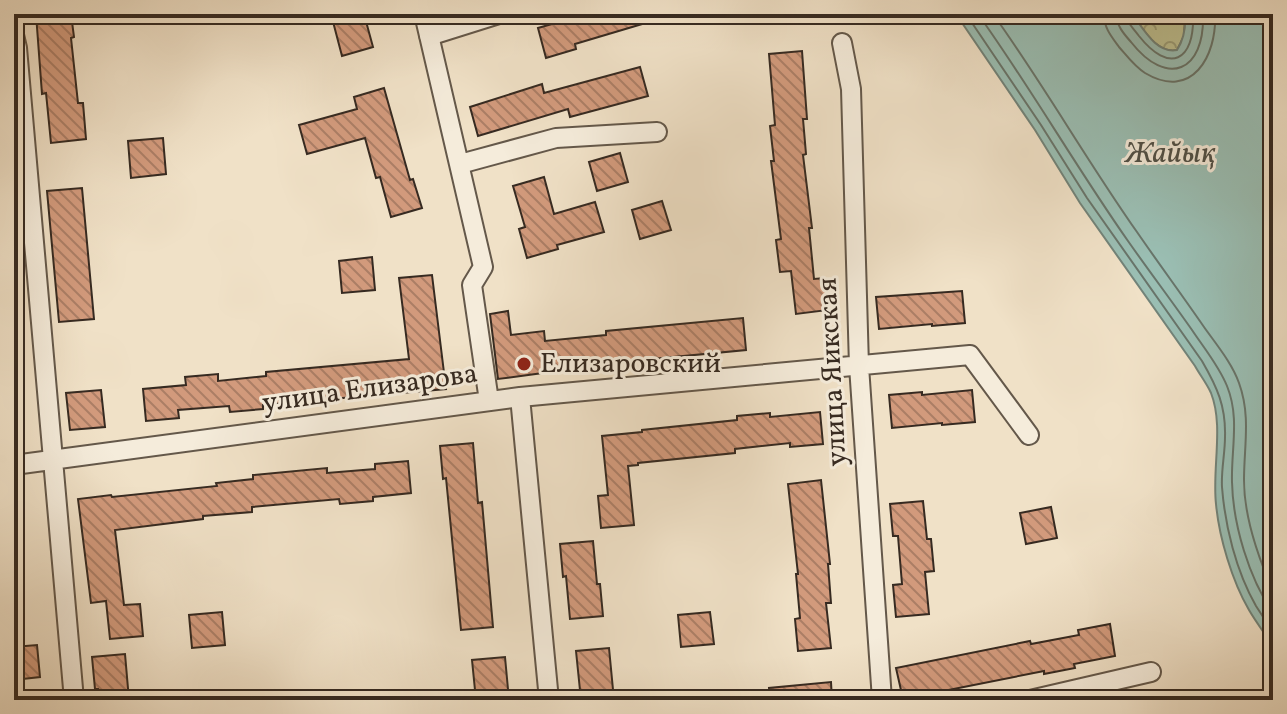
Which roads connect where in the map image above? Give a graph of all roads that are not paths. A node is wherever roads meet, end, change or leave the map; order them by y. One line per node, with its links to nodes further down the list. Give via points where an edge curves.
1 (424, 14): 4 (street)
2 (499, 14): 4 (street)
3 (14, 35): 12 (street)
4 (429, 36): 7 (street)
5 (842, 43): 8 (street, улица Яикская, via 851,89)
6 (657, 132): 7 (street, via 556,138)
7 (460, 164): 10 (street, via 483,267 472,285)
8 (859, 366): 9 (street, улица Елизарова); 11 (street, улица Елизарова, via 970,355); 17 (street, улица Яикская)
9 (520, 397): 10 (street, улица Елизарова); 16 (street)
10 (489, 401): 12 (street, улица Елизарова)
11 (1029, 435)
12 (53, 460): 13 (street, улица Елизарова); 15 (street)
13 (14, 465)
14 (1151, 672): 18 (street)
15 (74, 700)
16 (549, 700)
17 (882, 700)
18 (1030, 700)

